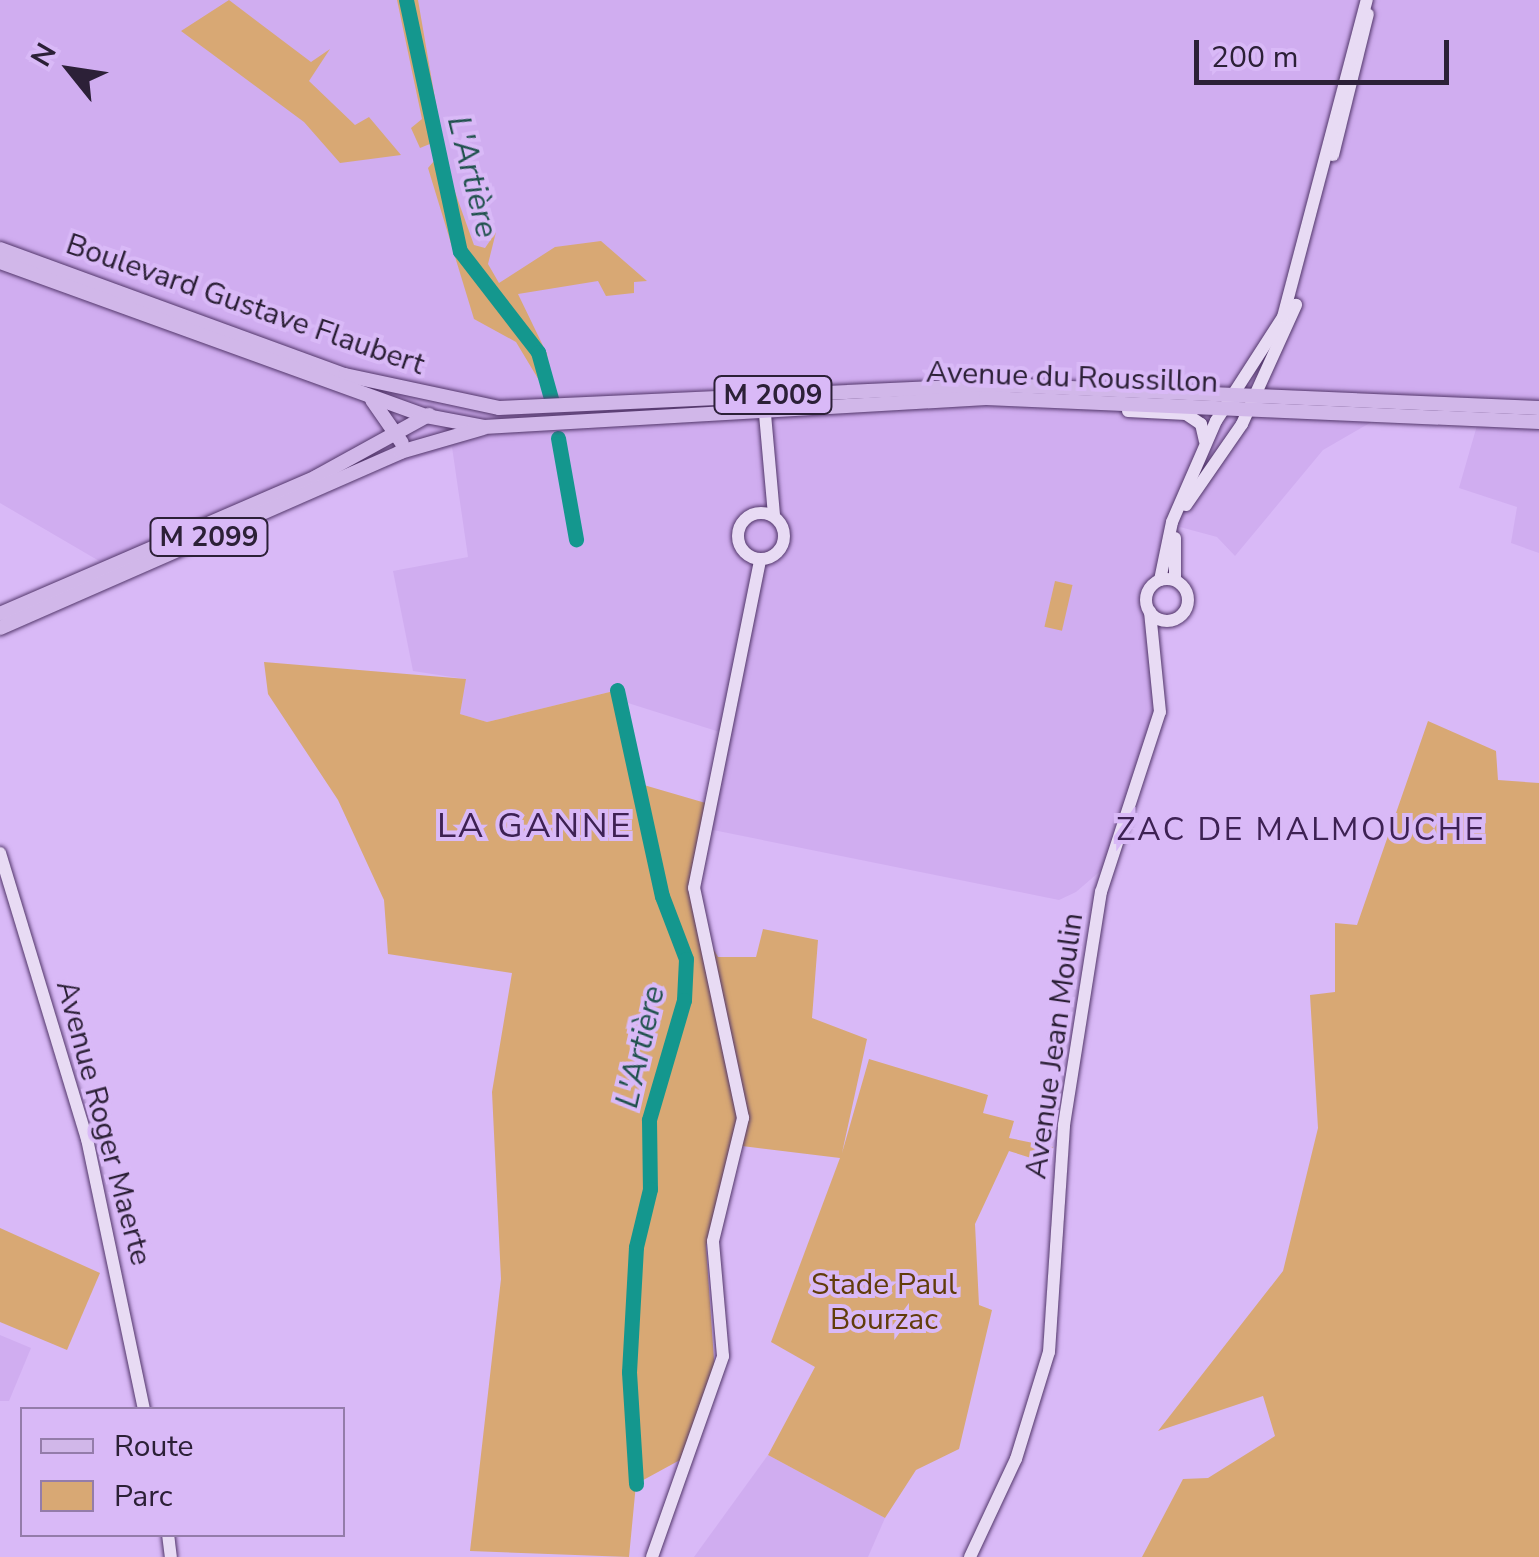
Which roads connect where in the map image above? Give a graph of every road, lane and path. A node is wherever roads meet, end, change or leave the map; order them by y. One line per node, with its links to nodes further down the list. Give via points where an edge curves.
1 (1370, 0): 4 (main road); 7 (main road, via 1283,317)
2 (0, 250): 9 (main road, Boulevard Gustave Flaubert / M 2009)
3 (0, 262): 8 (main road, Boulevard Gustave Flaubert / M 2009)
4 (1274, 360): 10 (main road); 11 (main road, via 1270,384)
5 (1015, 392): 6 (main road, Avenue du Roussillon / M 2009); 12 (main road, Avenue du Roussillon / M 2009); 14 (main road)
6 (1052, 393): 7 (main road, Avenue du Roussillon / M 2009); 14 (main road, Avenue du Roussillon / M 2009)
7 (1230, 395): 10 (main road, Avenue du Roussillon / M 2009); 15 (main road)
8 (368, 396): 18 (main road, Boulevard Gustave Flaubert / M 2009); 21 (main road)
9 (416, 396): 16 (main road, Boulevard Gustave Flaubert / M 2009); 18 (main road)
10 (1253, 397): 11 (main road, Avenue du Roussillon / M 2009); 17 (main road)
11 (1281, 400): 13 (main road, Avenue du Roussillon / M 2009)
12 (764, 404): 16 (main road, Avenue du Roussillon / M 2009); 20 (main road, Avenue du Roussillon / M 2009); 24 (main road)
13 (1539, 408)
14 (1176, 410): 15 (main road, Avenue du Roussillon / M 2009); 23 (main road, via 1202,424)
15 (1222, 410): 17 (main road, Avenue du Roussillon / M 2009); 23 (main road)
16 (533, 411): 18 (main road)
17 (1248, 413): 19 (main road, Avenue du Roussillon / M 2009); 28 (main road, via 1179,516)
18 (426, 416): 20 (main road, Boulevard Gustave Flaubert / M 2009); 21 (main road, M 2099); 22 (main road)
19 (1539, 422)
20 (484, 427): 22 (main road, M 2099)
21 (394, 437): 22 (main road); 30 (main road, M 2099)
22 (413, 448): 32 (main road, M 2099)
23 (1204, 451): 28 (main road, via 1172,522)
24 (766, 496): 25 (main road); 26 (main road)
25 (758, 512): 26 (main road); 27 (main road, via 740,538)
26 (774, 516): 27 (main road, via 782,543)
27 (760, 560): 36 (main road, via 703,828 696,919 743,1118 713,1241 723,1356)
28 (1167, 580): 29 (main road, via 1148,593); 31 (main road, Avenue Jean Moulin, via 1188,603)
29 (1150, 611): 31 (main road); 33 (main road, Avenue Jean Moulin)
30 (0, 614)
31 (1168, 621): 33 (main road, Avenue Jean Moulin)
32 (0, 628)
33 (1158, 656): 37 (main road, Avenue Jean Moulin, via 1154,729 1101,890 1075,1054 1046,1368)
34 (0, 854): 35 (main road, Avenue Roger Maerte, via 88,1139)
35 (143, 1407)
36 (656, 1557)
37 (970, 1557)

